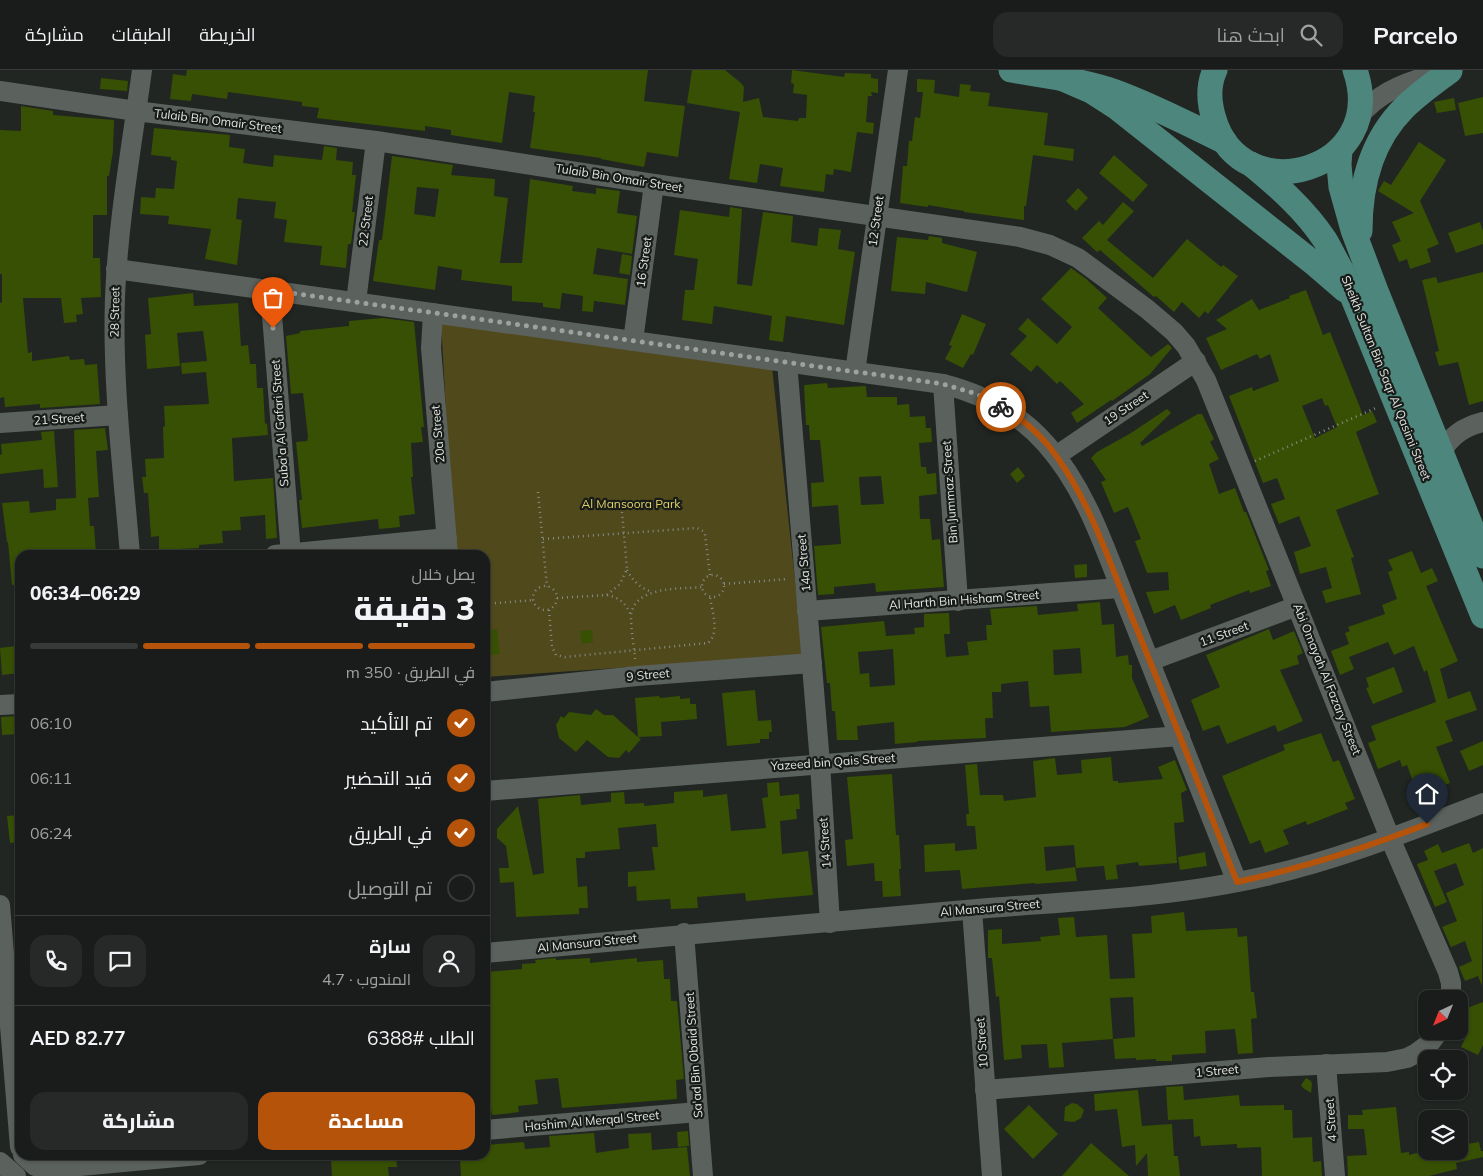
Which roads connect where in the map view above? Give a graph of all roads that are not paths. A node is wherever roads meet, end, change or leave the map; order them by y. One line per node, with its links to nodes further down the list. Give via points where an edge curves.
1 (142, 70): 9 (street, 28 Street)
2 (898, 70): 16 (street, 12 Street)
3 (1011, 70): 7 (main road)
4 (1215, 70): 12 (main road, via 1210,92 1211,110 1216,127)
5 (1355, 70): 10 (main road, via 1360,87)
6 (1453, 71): 10 (street, via 1403,85 1382,96); 17 (main road, via 1404,108 1378,143 1360,205)
7 (1061, 78): 12 (main road, via 1136,100); 20 (main road, via 1116,107)
8 (0, 91): 9 (street, Tulaib Bin Omair Street)
9 (136, 112): 11 (street, Tulaib Bin Omair Street); 18 (street, 28 Street)
10 (1357, 119): 13 (main road)
11 (376, 140): 15 (street, Tulaib Bin Omair Street); 21 (street, 22 Street)
12 (1226, 142): 14 (main road, Sheikh Sultan Bin Saqr Al Qasimi Street)
13 (1340, 149): 14 (main road, via 1307,169 1288,172); 17 (main road, Sheikh Sultan Bin Saqr Al Qasimi Street, via 1339,165 1346,208)
14 (1251, 164): 20 (main road, Sheikh Sultan Bin Saqr Al Qasimi Street, via 1280,187 1309,220 1329,248)
15 (654, 184): 16 (street, Tulaib Bin Omair Street); 23 (street, 16 Street)
16 (877, 216): 24 (street, Tulaib Bin Omair Street, via 1028,239 1064,251 1091,267 1161,320); 26 (street, 12 Street)
17 (1361, 252): 30 (main road, Sheikh Sultan Bin Saqr Al Qasimi Street)
18 (116, 269): 19 (street); 28 (street, 28 Street, via 114,357)
19 (270, 290): 21 (street); 36 (street, Suba'a Al Gafari Street)
20 (1352, 295): 43 (main road, Sheikh Sultan Bin Saqr Al Qasimi Street)
21 (356, 302): 22 (street)
22 (432, 313): 23 (street); 34 (street, 20a Street, via 431,348)
23 (633, 341): 25 (street)
24 (1196, 361): 33 (street, 19 Street); 41 (street, Abi Omayah Al Fazary Street, via 1215,400)
25 (787, 362): 26 (street); 42 (street, 14a Street)
26 (855, 372): 27 (street)
27 (943, 384): 33 (street, via 977,394 1007,410 1034,431); 40 (street, Bin Jummaz Street)
28 (118, 415): 29 (street, 21 Street); 35 (street, 28 Street)
29 (0, 423)
30 (1430, 423): 31 (street, via 1447,429); 32 (main road, Sheikh Sultan Bin Saqr Al Qasimi Street)
31 (1474, 425): 32 (street, via 1450,438)
32 (1441, 452): 38 (main road, Sheikh Sultan Bin Saqr Al Qasimi Street)
33 (1056, 456): 39 (street, via 1088,509)
34 (448, 546): 37 (street)
35 (130, 550)
36 (285, 550)
37 (376, 550)
38 (1483, 556)
39 (1120, 588): 40 (street, Al Harth Bin Hisham Street); 44 (street)
40 (958, 601): 42 (street, Al Harth Bin Hisham Street)
41 (1297, 606): 44 (street, 11 Street); 53 (street, Abi Omayah Al Fazary Street)
42 (807, 611): 45 (street, 14a Street)
43 (1483, 616)
44 (1150, 661): 49 (street)
45 (812, 663): 46 (street, 9 Street); 50 (street, 14a Street)
46 (490, 691)
47 (15, 704): 48 (street)
48 (0, 705)
49 (1180, 736): 50 (street, Yazeed bin Qais Street); 54 (street)
50 (820, 763): 51 (street, Yazeed bin Qais Street); 57 (street, 14 Street)
51 (490, 791)
52 (1483, 803): 53 (street, Al Mansura Street)
53 (1390, 838): 54 (street, Al Mansura Street, via 1298,868); 60 (street, Abi Omayah Al Fazary Street, via 1448,972)
54 (1237, 882): 56 (street, Al Mansura Street, via 1172,892)
55 (0, 905): 61 (street)
56 (972, 910): 57 (street, Al Mansura Street); 65 (street, 10 Street)
57 (830, 923): 58 (street, Al Mansura Street)
58 (684, 933): 59 (street, Al Mansura Street); 66 (street, Sa'ad Bin Obaid Street)
59 (490, 952)
60 (1450, 990)
61 (9, 991): 64 (street)
62 (1431, 1040): 63 (street, 1 Street, via 1407,1058 1387,1062)
63 (1326, 1064): 65 (street, 1 Street); 76 (street, 4 Street)
64 (15, 1076)
65 (985, 1090): 75 (street, 10 Street)
66 (698, 1112): 67 (street, Hashim Al Merqal Street); 74 (street, Sa'ad Bin Obaid Street)
67 (490, 1130)
68 (0, 1153): 69 (street)
69 (15, 1153)
70 (28, 1160): 71 (street, via 35,1166 48,1169)
71 (145, 1160)
72 (0, 1162): 73 (street)
73 (16, 1176)
74 (703, 1176)
75 (992, 1176)
76 (1335, 1176)

